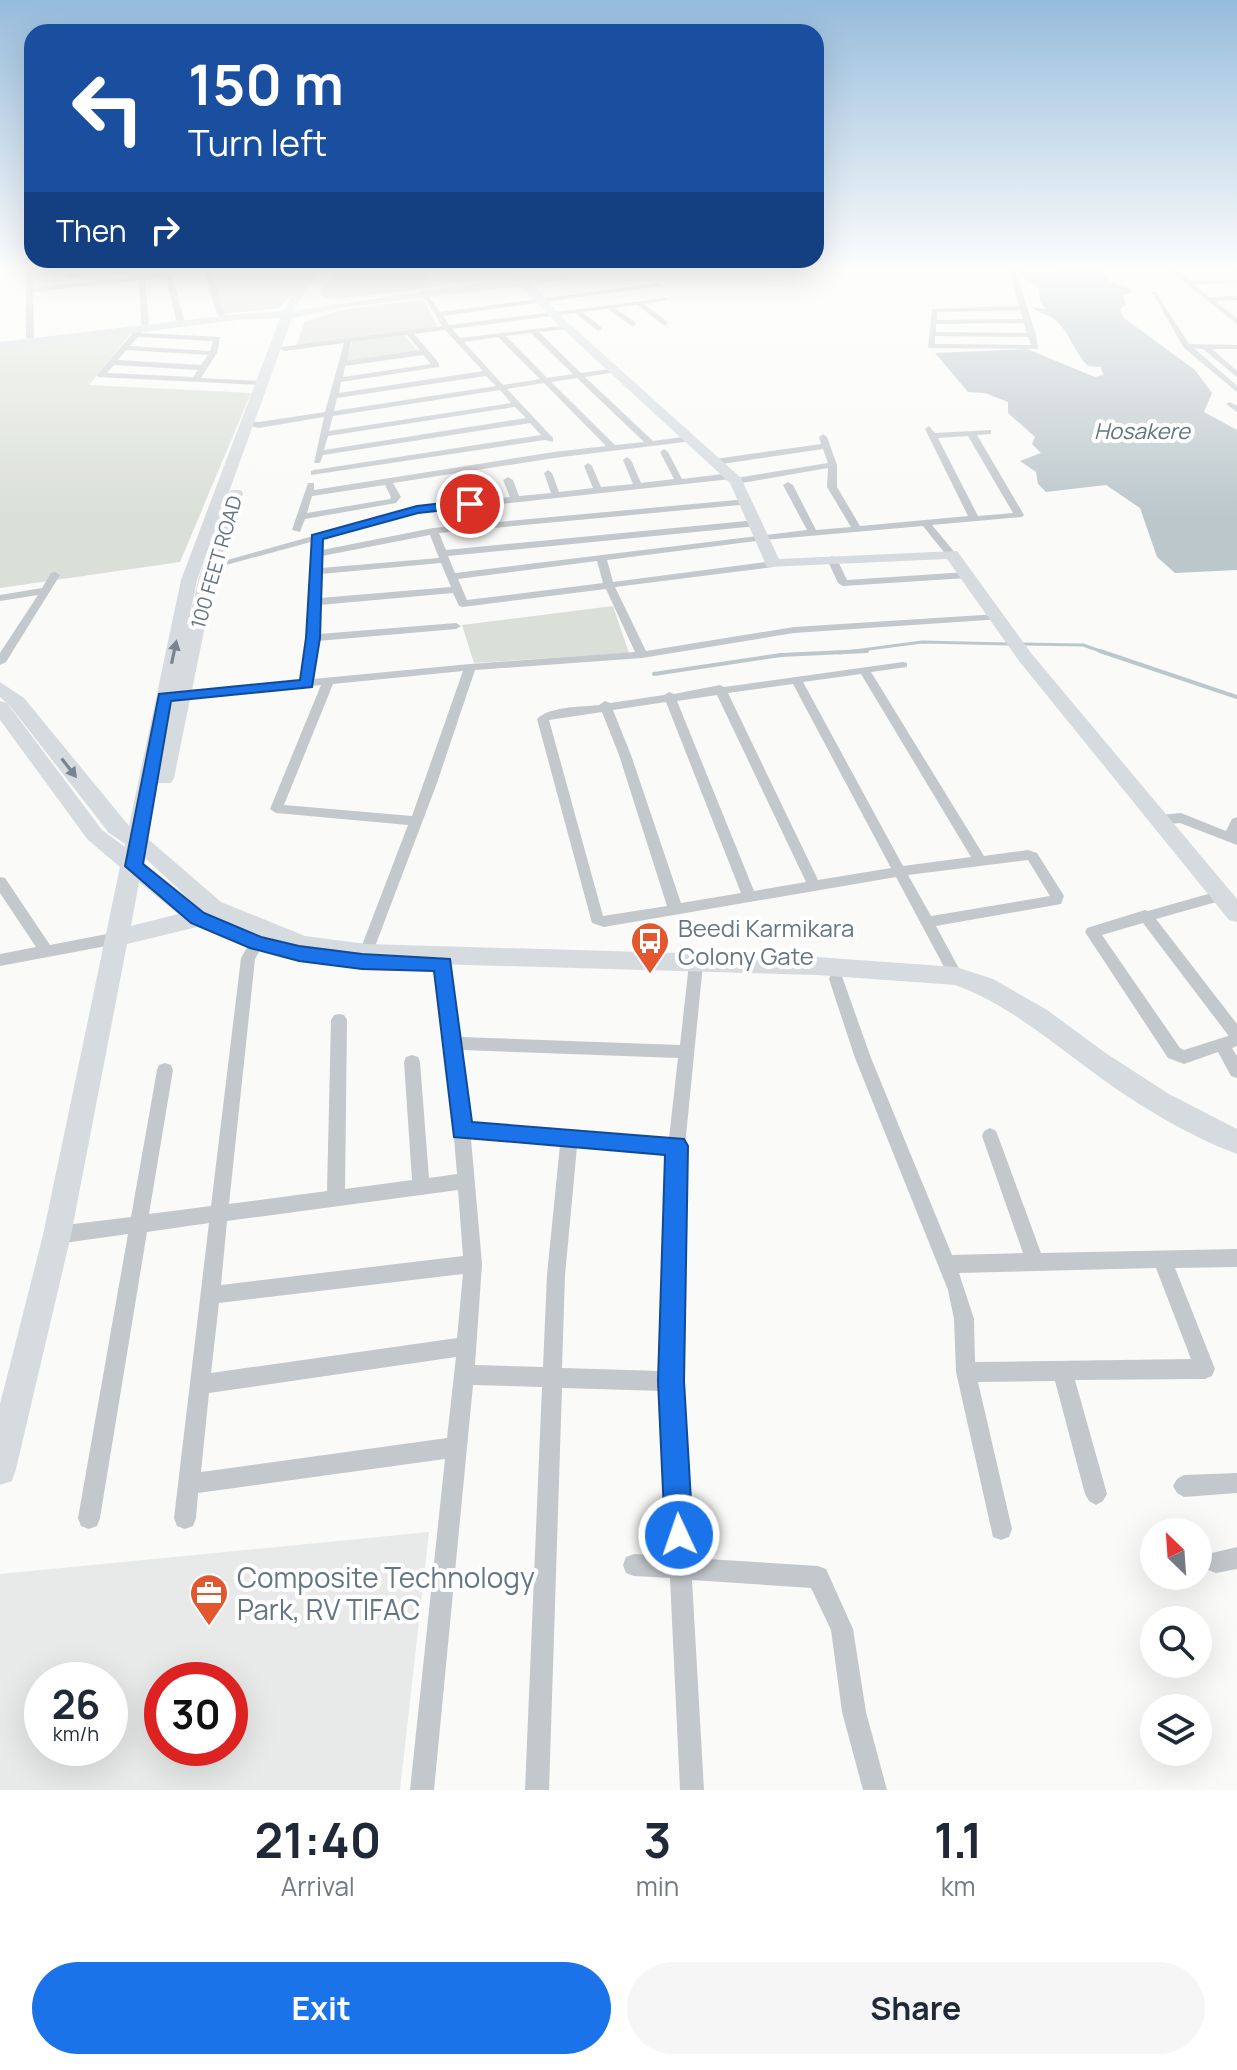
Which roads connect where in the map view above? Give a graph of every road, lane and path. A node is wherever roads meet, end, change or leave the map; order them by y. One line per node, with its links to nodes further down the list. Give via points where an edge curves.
1 (122, 351): 14 (street)
2 (169, 351): 13 (street)
3 (276, 351): 26 (main road, 100 FEET ROAD)
4 (283, 351): 33 (main road, 100 FEET ROAD)
5 (346, 351): 15 (street)
6 (468, 351): 19 (street)
7 (516, 351): 24 (street)
8 (553, 351): 20 (street)
9 (592, 351): 18 (main road)
10 (1192, 351): 28 (street)
11 (1210, 351): 21 (street)
12 (425, 352): 15 (street); 16 (street)
13 (213, 353): 17 (street)
14 (111, 362): 17 (street); 25 (street, via 101,375)
15 (343, 364): 23 (street)
16 (436, 365): 22 (street); 23 (street)
17 (204, 368): 25 (street)
18 (613, 370): 20 (street); 38 (main road)
19 (488, 373): 22 (street); 27 (street)
20 (579, 375): 24 (street); 39 (street)
21 (1237, 375)
22 (448, 379): 29 (street)
23 (338, 380): 29 (street)
24 (545, 380): 27 (street); 40 (street)
25 (195, 381): 26 (street)
26 (261, 383): 33 (main road, 100 FEET ROAD)
27 (502, 387): 30 (street); 31 (street)
28 (1237, 390)
29 (334, 396): 31 (street)
30 (518, 404): 32 (street); 36 (street)
31 (330, 414): 33 (street); 36 (street)
32 (532, 420): 37 (street); 42 (street)
33 (252, 425): 78 (main road, 100 FEET ROAD); 103 (main road, 100 FEET ROAD, one-way to 33, via 191,570)
34 (988, 432): 35 (street)
35 (971, 433): 64 (street, via 931,432); 64 (street, via 1019,515)
36 (324, 434): 42 (street)
37 (547, 437): 43 (street); 48 (street)
38 (690, 439): 39 (street); 45 (main road)
39 (651, 444): 40 (street)
40 (614, 449): 43 (street)
41 (664, 452): 53 (street)
42 (319, 453): 48 (street)
43 (564, 455): 52 (street)
44 (627, 460): 55 (street)
45 (715, 462): 46 (street, via 824,441); 50 (main road)
46 (833, 465): 50 (street); 66 (street, via 832,487)
47 (588, 466): 57 (street)
48 (314, 473): 58 (street)
49 (548, 473): 59 (street)
50 (734, 478): 53 (street); 61 (main road)
51 (508, 480): 60 (street)
52 (387, 481): 58 (street); 63 (street, via 396,497 393,501)
53 (679, 481): 55 (street)
54 (788, 485): 70 (street)
55 (638, 486): 57 (street)
56 (467, 489): 62 (street)
57 (598, 490): 59 (street)
58 (309, 494): 63 (street)
59 (556, 495): 60 (street)
60 (515, 499): 62 (street)
61 (747, 502): 68 (main road); 69 (street)
62 (470, 504): 71 (street, via 417,510)
63 (302, 517): 67 (street)
64 (975, 520): 65 (street)
65 (926, 524): 66 (street); 73 (street)
66 (857, 528): 70 (street)
67 (297, 530)
68 (760, 530): 70 (street); 74 (street); 75 (street); 77 (main road)
69 (433, 531): 72 (street); 74 (street)
70 (812, 531)
71 (317, 537): 72 (street); 78 (street)
72 (317, 554): 79 (street)
73 (951, 554): 76 (main road); 81 (main road)
74 (445, 557): 79 (street); 82 (street)
75 (601, 558): 82 (street); 83 (street)
76 (832, 559): 77 (main road); 81 (street, via 843,583)
77 (773, 564): 83 (street)
78 (211, 566): 101 (main road, 100 FEET ROAD)
79 (317, 571): 87 (street)
80 (55, 575): 85 (street)
81 (967, 575): 88 (main road)
82 (451, 577): 84 (street)
83 (609, 585): 84 (street, via 463,604); 91 (street)
84 (457, 590): 87 (street)
85 (46, 591): 86 (street); 92 (street)
86 (0, 598)
87 (315, 602): 90 (street)
88 (1001, 623): 91 (street, via 794,630); 105 (main road)
89 (456, 626): 90 (street)
90 (313, 638): 98 (street)
91 (642, 655): 94 (street)
92 (0, 662)
93 (903, 665): 95 (street)
94 (470, 667): 97 (street); 106 (street)
95 (864, 670): 96 (street); 110 (street)
96 (796, 679): 99 (street); 111 (street)
97 (328, 682): 98 (street); 106 (street, via 276,809)
98 (307, 683): 101 (street)
99 (720, 689): 102 (street); 113 (street)
100 (0, 693): 109 (main road, via 17,702)
101 (182, 695): 103 (street); 109 (main road, 100 FEET ROAD)
102 (669, 696): 104 (street); 115 (street)
103 (164, 697): 109 (main road, 100 FEET ROAD)
104 (605, 705): 116 (street); 116 (street, via 543,719 597,919)
105 (1160, 820): 108 (street, via 1181,818); 114 (main road)
106 (417, 821): 124 (street)
107 (1237, 822): 108 (street)
108 (1233, 838)
109 (141, 858): 117 (main road); 121 (main road)
110 (981, 862): 111 (street); 120 (street, via 1032,856 1056,900)
111 (900, 871): 113 (street); 120 (street)
112 (0, 882): 123 (street)
113 (814, 885): 115 (street)
114 (1222, 895): 118 (main road); 119 (street)
115 (749, 896): 116 (street)
116 (675, 908)
117 (206, 913): 121 (main road); 122 (main road); 124 (main road, via 303,945)
118 (1237, 914)
119 (1145, 915): 132 (street, via 1236,1034 1235,1040); 132 (street, via 1095,930 1092,936 1174,1053 1184,1057)
120 (928, 922): 128 (street)
121 (117, 938): 123 (street); 148 (main road)
122 (257, 943): 126 (main road, via 362,962); 146 (street, via 248,958)
123 (47, 952): 125 (street)
124 (366, 953): 127 (main road)
125 (0, 960)
126 (443, 964): 127 (main road); 131 (street)
127 (696, 969): 128 (main road, via 817,966); 129 (main road); 133 (street)
128 (956, 976): 140 (main road, via 1025,1009 1160,1102)
129 (836, 979): 142 (main road, via 958,987 990,999 1164,1117); 153 (street)
130 (339, 1020): 145 (street)
131 (454, 1043): 133 (street); 137 (street)
132 (1222, 1044): 136 (street)
133 (687, 1052): 141 (street)
134 (412, 1062): 144 (street)
135 (165, 1070): 147 (street)
136 (1237, 1071)
137 (462, 1131): 139 (street); 143 (street)
138 (990, 1136): 151 (street)
139 (569, 1138): 141 (street); 159 (street, via 556,1275)
140 (1237, 1142)
141 (677, 1146): 160 (street)
142 (1237, 1153)
143 (467, 1181): 144 (street); 152 (street)
144 (421, 1188): 145 (street)
145 (336, 1199): 146 (street)
146 (220, 1216): 147 (street); 154 (street)
147 (138, 1226): 148 (street); 168 (street)
148 (57, 1235): 163 (main road)
149 (1237, 1258): 150 (street)
150 (1162, 1259): 151 (street); 156 (street, via 1205,1369)
151 (1035, 1262): 153 (street)
152 (473, 1264): 154 (street); 155 (street)
153 (947, 1264): 157 (street, via 964,1319)
154 (211, 1295): 161 (street)
155 (466, 1346): 158 (street); 161 (street)
156 (1062, 1371): 157 (street); 167 (street)
157 (966, 1372): 170 (street)
158 (464, 1375): 159 (street); 162 (street)
159 (554, 1378): 160 (street); 174 (street)
160 (671, 1381): 172 (street)
161 (200, 1384): 165 (street)
162 (458, 1447): 165 (street); 173 (street)
163 (0, 1469)
164 (1237, 1483): 166 (street)
165 (189, 1484): 169 (street)
166 (1184, 1486)
167 (1096, 1494)
168 (89, 1518)
169 (185, 1518)
170 (1001, 1529)
171 (634, 1565): 172 (street)
172 (680, 1566): 175 (street); 176 (street, via 818,1577 842,1629 854,1712)
173 (422, 1790)
174 (537, 1790)
175 (692, 1790)
176 (875, 1790)

